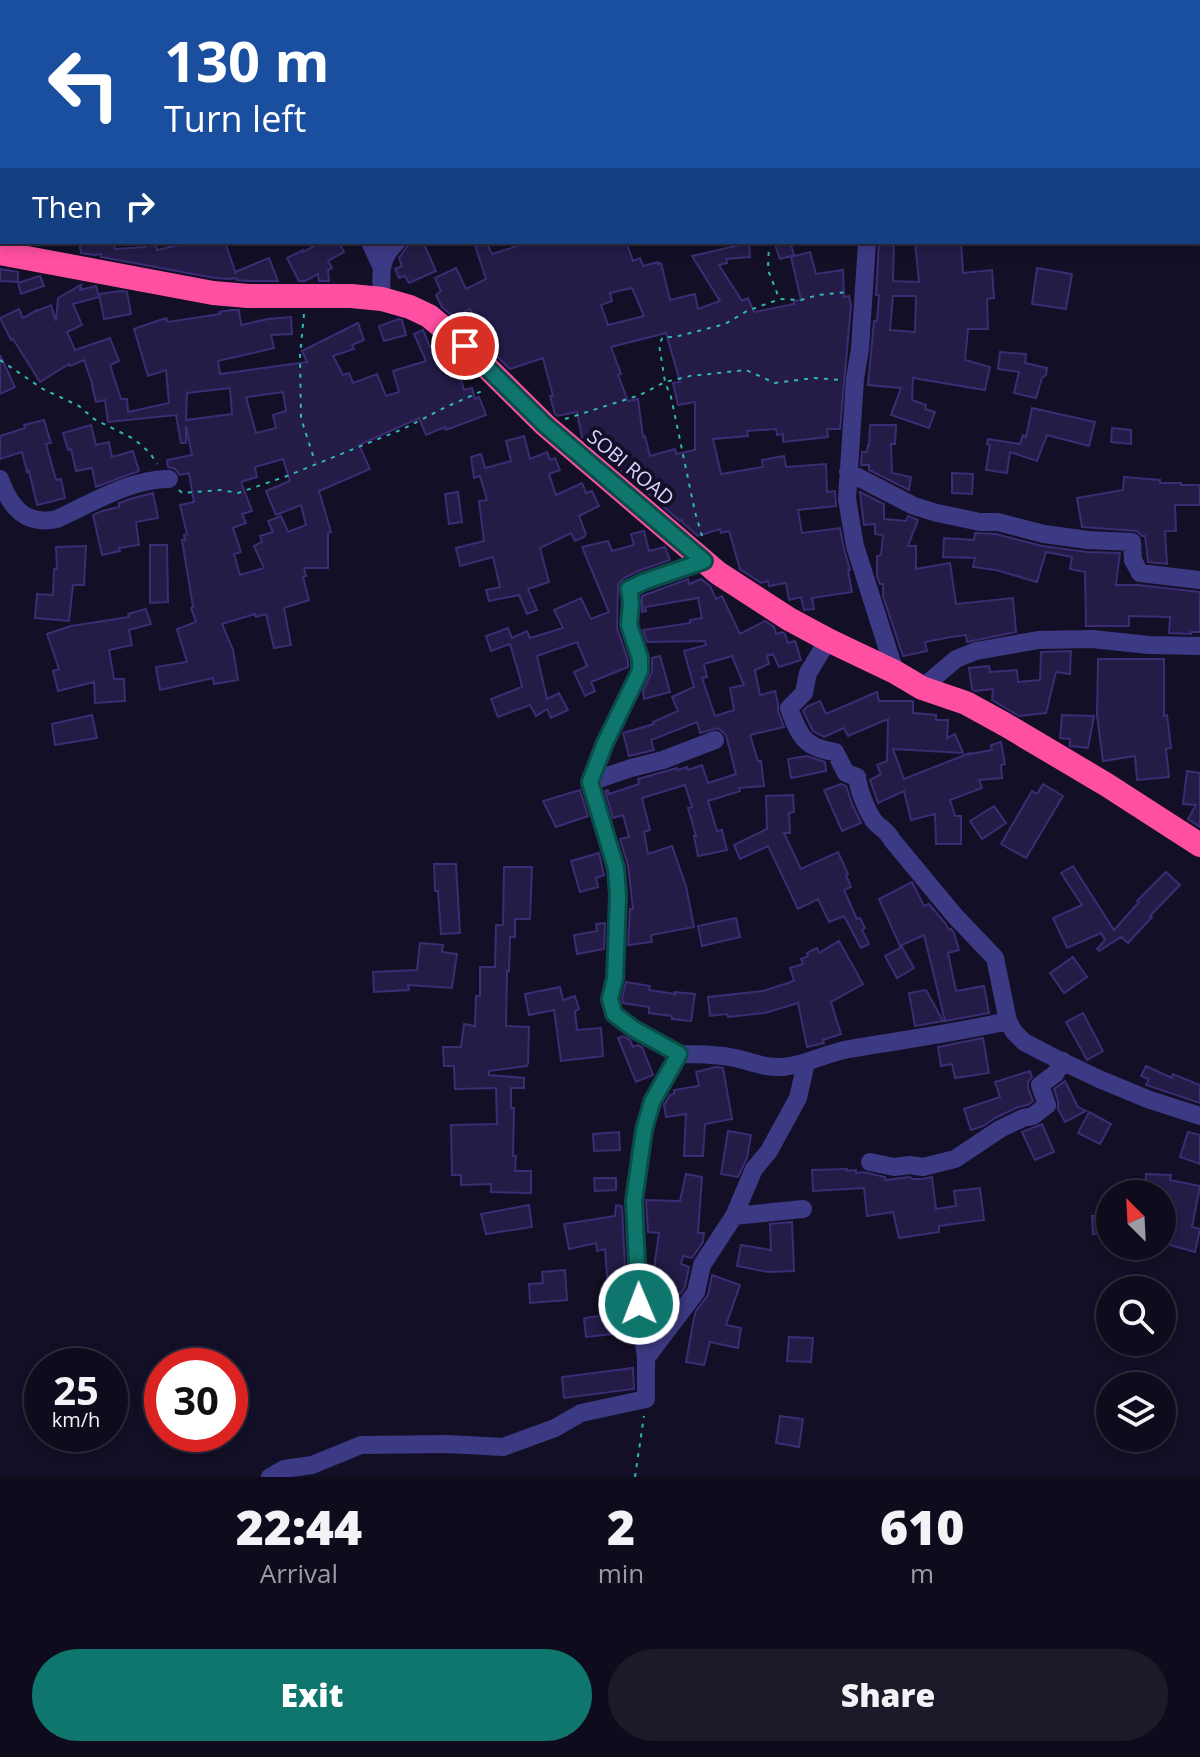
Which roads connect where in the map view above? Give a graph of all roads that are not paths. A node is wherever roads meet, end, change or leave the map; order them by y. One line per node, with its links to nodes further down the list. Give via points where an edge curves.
1 (371, 244): 5 (street)
2 (395, 244): 5 (street)
3 (867, 244): 7 (street)
4 (0, 253): 6 (highway, SOBI ROAD, via 213,293)
5 (381, 266): 6 (street)
6 (382, 299): 10 (highway, SOBI ROAD, via 429,316 545,425)
7 (848, 472): 11 (street, via 937,513 1044,534 1132,542 1140,573); 14 (street, via 855,546)
8 (0, 479): 9 (street, via 21,513 44,521 132,485)
9 (169, 479)
10 (704, 561): 12 (highway, SOBI ROAD); 17 (street, via 629,589 629,625 640,671)
11 (1200, 580)
12 (828, 640): 14 (highway, SOBI ROAD); 19 (street, via 808,673 804,693 789,708 798,733 818,750 835,752 846,773 857,777 875,822 995,958)
13 (1200, 646): 15 (street, via 1038,640 956,659)
14 (895, 672): 15 (highway, SOBI ROAD)
15 (922, 688): 18 (highway, SOBI ROAD, via 966,703 1006,725)
16 (715, 740): 17 (street)
17 (590, 782): 20 (street, via 616,868 615,978 610,999 614,1014)
18 (1200, 845)
19 (1008, 1021): 21 (street, via 1024,1042); 22 (street, via 847,1050)
20 (679, 1054): 22 (street, via 733,1057 759,1066); 27 (street, via 652,1102 634,1201)
21 (1063, 1061): 23 (street); 24 (street, via 1040,1085 1047,1105 955,1159 923,1167)
22 (806, 1063): 26 (street, via 798,1098 754,1169)
23 (1200, 1116)
24 (870, 1162)
25 (803, 1209): 26 (street)
26 (734, 1216): 27 (street, via 702,1265 696,1292)
27 (646, 1358): 28 (street, via 646,1399 581,1413 503,1447 361,1445)
28 (270, 1477)

